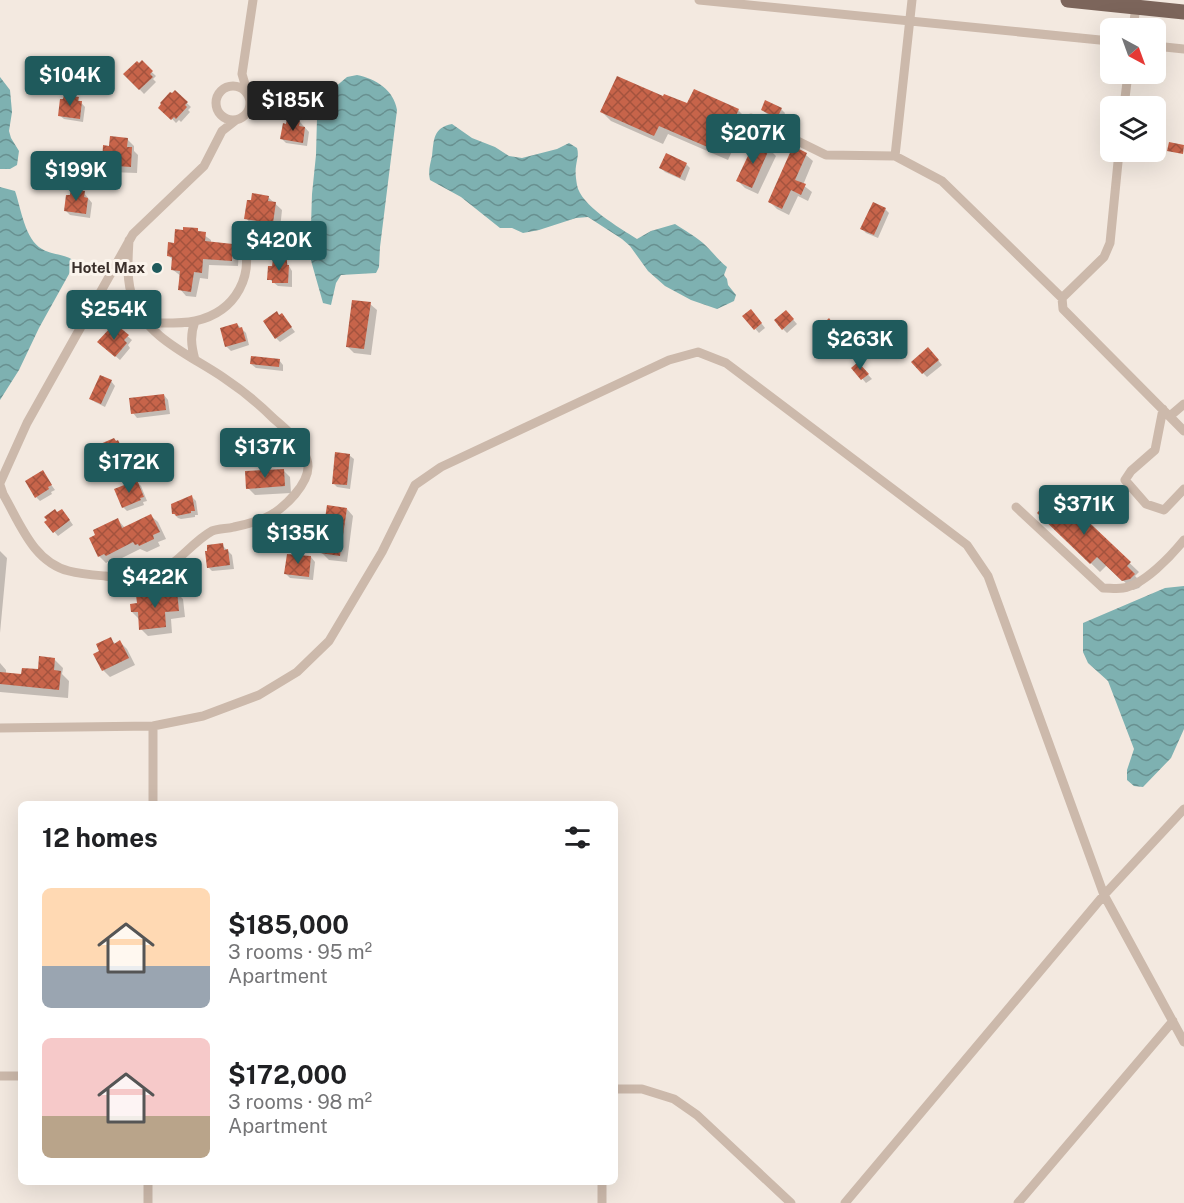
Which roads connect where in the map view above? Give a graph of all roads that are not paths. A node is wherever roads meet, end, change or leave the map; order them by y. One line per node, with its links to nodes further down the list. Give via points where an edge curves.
1 (253, 0): 12 (street)
2 (699, 0): 8 (street)
3 (912, 0): 8 (street)
4 (1068, 0): 5 (main road)
5 (1136, 7): 6 (main road); 7 (street)
6 (1184, 12)
7 (1134, 18)
8 (909, 20): 9 (street); 19 (street)
9 (1100, 40)
10 (1166, 47): 11 (street)
11 (1184, 49)
12 (242, 75): 13 (street); 14 (street)
13 (228, 86): 14 (street, via 239,86); 15 (street, via 216,100)
14 (248, 93): 17 (street, via 249,111)
15 (221, 115): 17 (street); 18 (street)
16 (751, 118): 19 (street, via 825,155)
17 (236, 120): 18 (street)
18 (222, 131): 22 (street, via 204,166)
19 (894, 156): 23 (street, via 942,181)
20 (1118, 162): 23 (street, via 1110,243 1104,257)
21 (241, 235): 24 (street, via 248,262 236,295 215,314)
22 (129, 240): 25 (street, via 128,276 133,299); 30 (street, via 27,423)
23 (1062, 298): 28 (street, via 1063,309)
24 (195, 321): 25 (street); 26 (street, via 191,332)
25 (148, 323): 26 (street)
26 (195, 360): 30 (street, via 247,394 288,431 308,461 307,478 296,494 266,518 215,530 159,573 142,580 68,571 36,551)
27 (1184, 404): 28 (street)
28 (1166, 412): 29 (street); 31 (street, via 1155,450 1125,480 1146,504 1164,510)
29 (1184, 430)
30 (0, 484)
31 (1184, 489)
32 (1016, 507): 33 (street, via 1103,588 1125,588 1148,576)
33 (1184, 540)
34 (153, 726): 35 (street); 36 (street); 38 (street, via 237,704 297,672 329,640 382,552 415,485 441,468 669,360 698,352 726,363 968,544 988,576)
35 (0, 728)
36 (153, 801)
37 (1184, 809): 38 (street)
38 (1104, 895): 39 (street); 49 (street)
39 (1173, 1020): 40 (street); 50 (street)
40 (1184, 1042)
41 (0, 1076): 42 (street)
42 (18, 1076)
43 (618, 1089): 48 (street, via 642,1089 674,1099 697,1115)
44 (148, 1185): 46 (street)
45 (602, 1185): 47 (street)
46 (148, 1203)
47 (602, 1203)
48 (791, 1203)
49 (845, 1203)
50 (1018, 1203)

